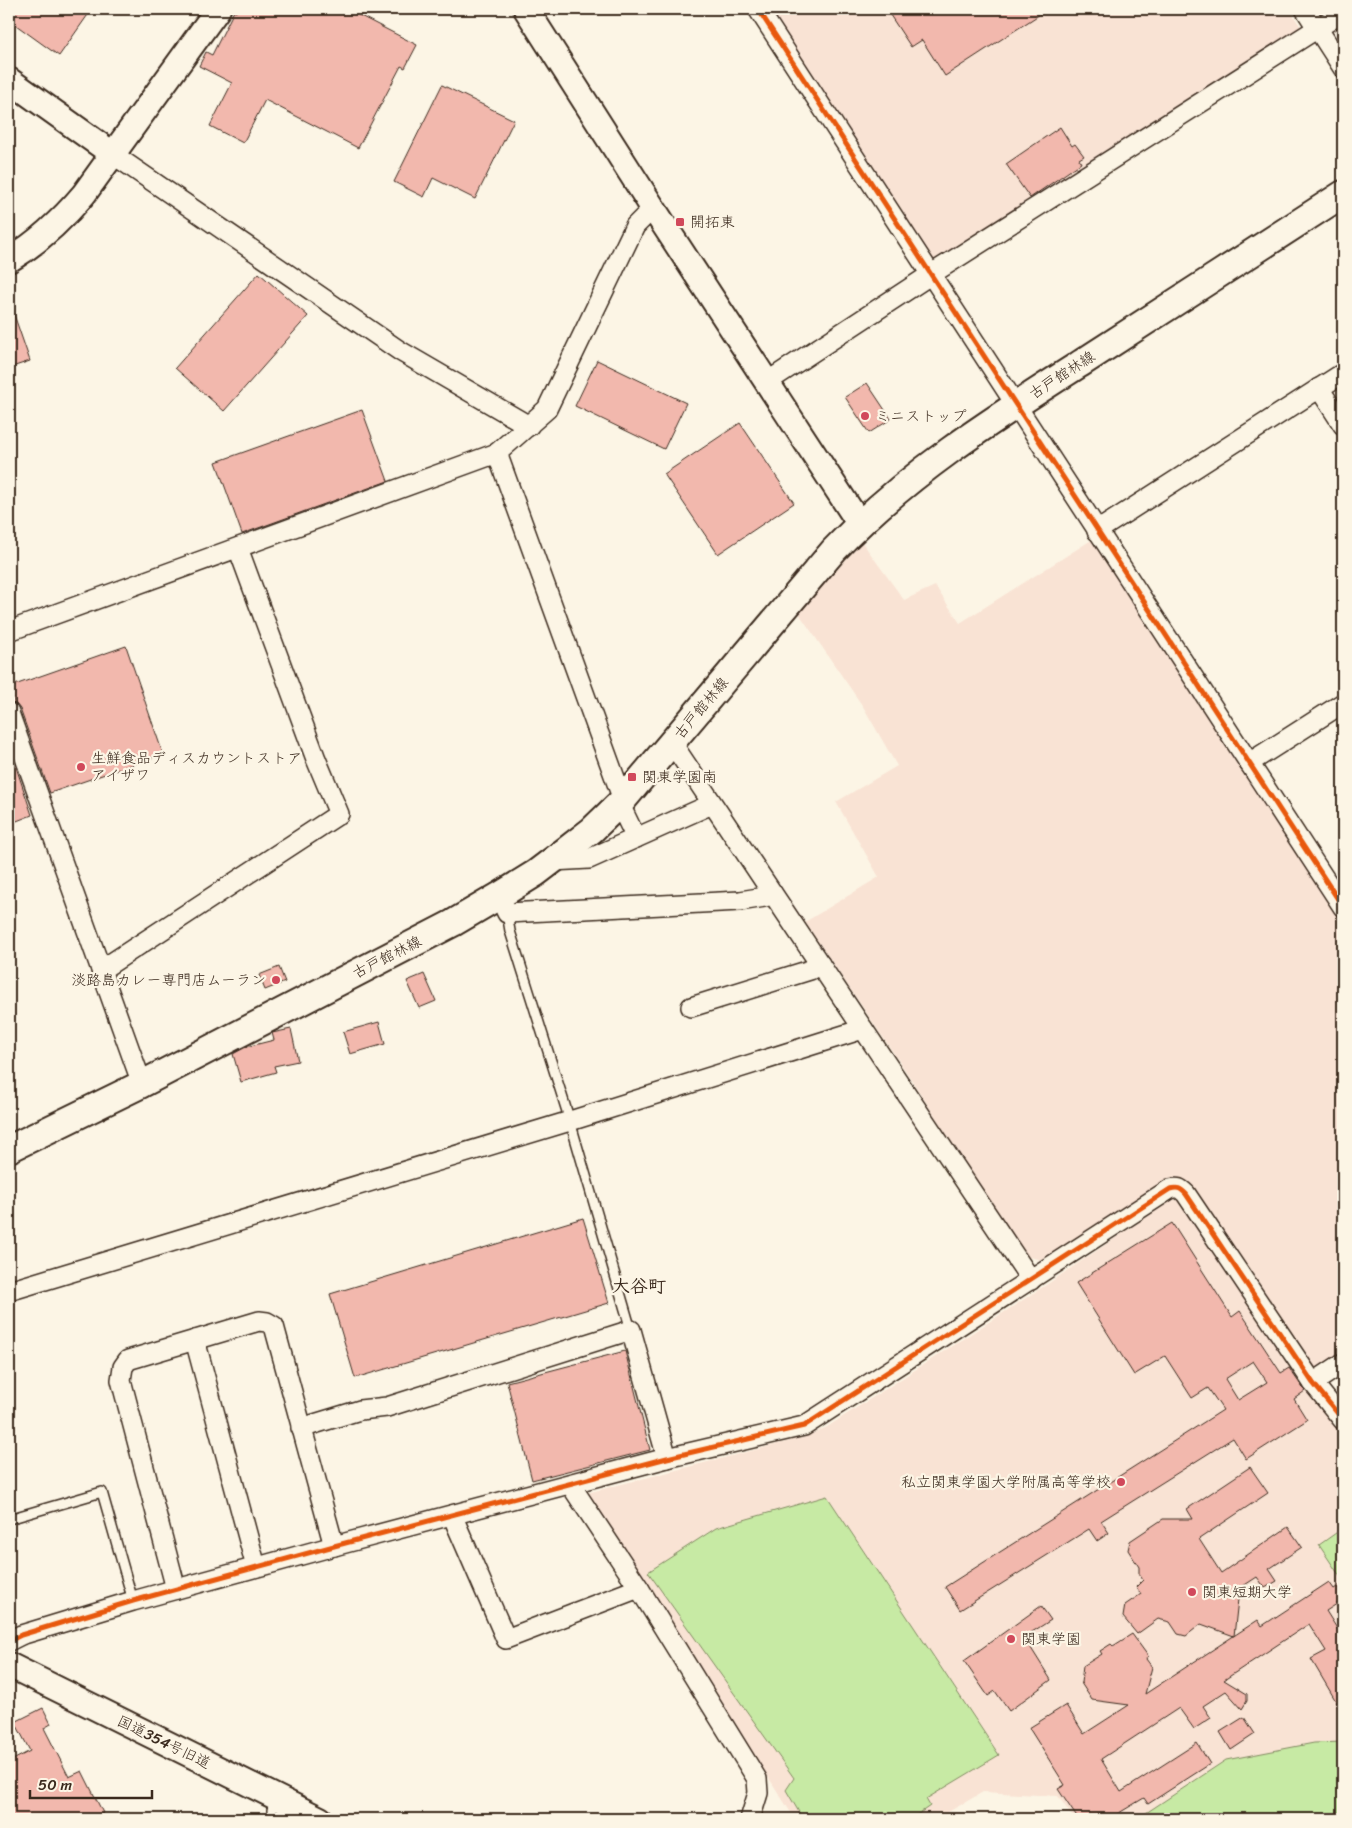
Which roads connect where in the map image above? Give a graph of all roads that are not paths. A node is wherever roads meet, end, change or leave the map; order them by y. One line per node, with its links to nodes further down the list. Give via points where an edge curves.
1 (218, 9): 9 (street)
2 (526, 9): 11 (street)
3 (758, 9): 13 (street)
4 (1305, 9): 6 (street)
5 (1343, 12): 6 (street)
6 (1318, 29): 7 (street); 13 (street)
7 (1343, 68)
8 (9, 80): 9 (street)
9 (114, 155): 12 (street, via 63,219 45,236); 19 (street, via 400,352)
10 (1343, 194): 17 (main road, 古戸館林線)
11 (653, 208): 15 (street); 19 (street, via 635,226 547,409)
12 (9, 260)
13 (930, 274): 15 (street); 17 (street)
14 (1343, 373): 16 (street)
15 (767, 382): 21 (street)
16 (1319, 388): 18 (street); 22 (street)
17 (1016, 405): 21 (main road, 古戸館林線, via 936,460); 22 (street)
18 (1343, 425)
19 (529, 426): 20 (street)
20 (497, 454): 23 (street); 29 (street)
21 (859, 524): 27 (main road, 古戸館林線)
22 (1098, 531): 28 (street)
23 (238, 548): 24 (street); 37 (street, via 338,814)
24 (9, 631)
25 (1343, 703): 28 (street)
26 (9, 713): 37 (street)
27 (672, 743): 29 (main road, 古戸館林線); 30 (street)
28 (1250, 763): 35 (street)
29 (623, 800): 31 (street, via 622,809); 32 (main road, 古戸館林線, via 592,830)
30 (712, 804): 31 (street); 33 (street)
31 (636, 838): 32 (street, via 589,859)
32 (552, 861): 34 (main road, 古戸館林線)
33 (772, 893): 34 (street, via 765,898 740,901); 36 (street)
34 (503, 905): 40 (main road, 古戸館林線, via 453,922); 41 (lane)
35 (1343, 907)
36 (820, 964): 38 (street, via 810,970); 39 (street)
37 (101, 970): 40 (street)
38 (691, 1007)
39 (863, 1029): 41 (street); 43 (street)
40 (142, 1084): 42 (main road, 古戸館林線)
41 (570, 1122): 44 (street); 45 (lane)
42 (9, 1149)
43 (1031, 1280): 48 (street, via 1170,1189 1181,1188); 51 (street, via 804,1426)
44 (9, 1291)
45 (631, 1330): 50 (street, via 387,1406 360,1410); 51 (street)
46 (195, 1340): 50 (street, via 259,1321 274,1326); 56 (street); 58 (street, via 128,1360 121,1380)
47 (1343, 1363): 48 (street)
48 (1313, 1383): 49 (street)
49 (1343, 1420)
50 (301, 1428): 55 (street)
51 (667, 1458): 52 (street)
52 (570, 1484): 53 (street); 57 (street)
53 (453, 1515): 55 (street); 57 (street, via 506,1639)
54 (9, 1519): 59 (lane, via 102,1492)
55 (334, 1546): 56 (street)
56 (256, 1567): 58 (street)
57 (639, 1588): 64 (street, via 757,1779 758,1793)
58 (176, 1589): 59 (street)
59 (133, 1601): 60 (street)
60 (9, 1641)
61 (9, 1665): 62 (street, 国道354号旧道)
62 (274, 1809): 63 (street, 国道354号旧道)
63 (320, 1819)
64 (750, 1819)

